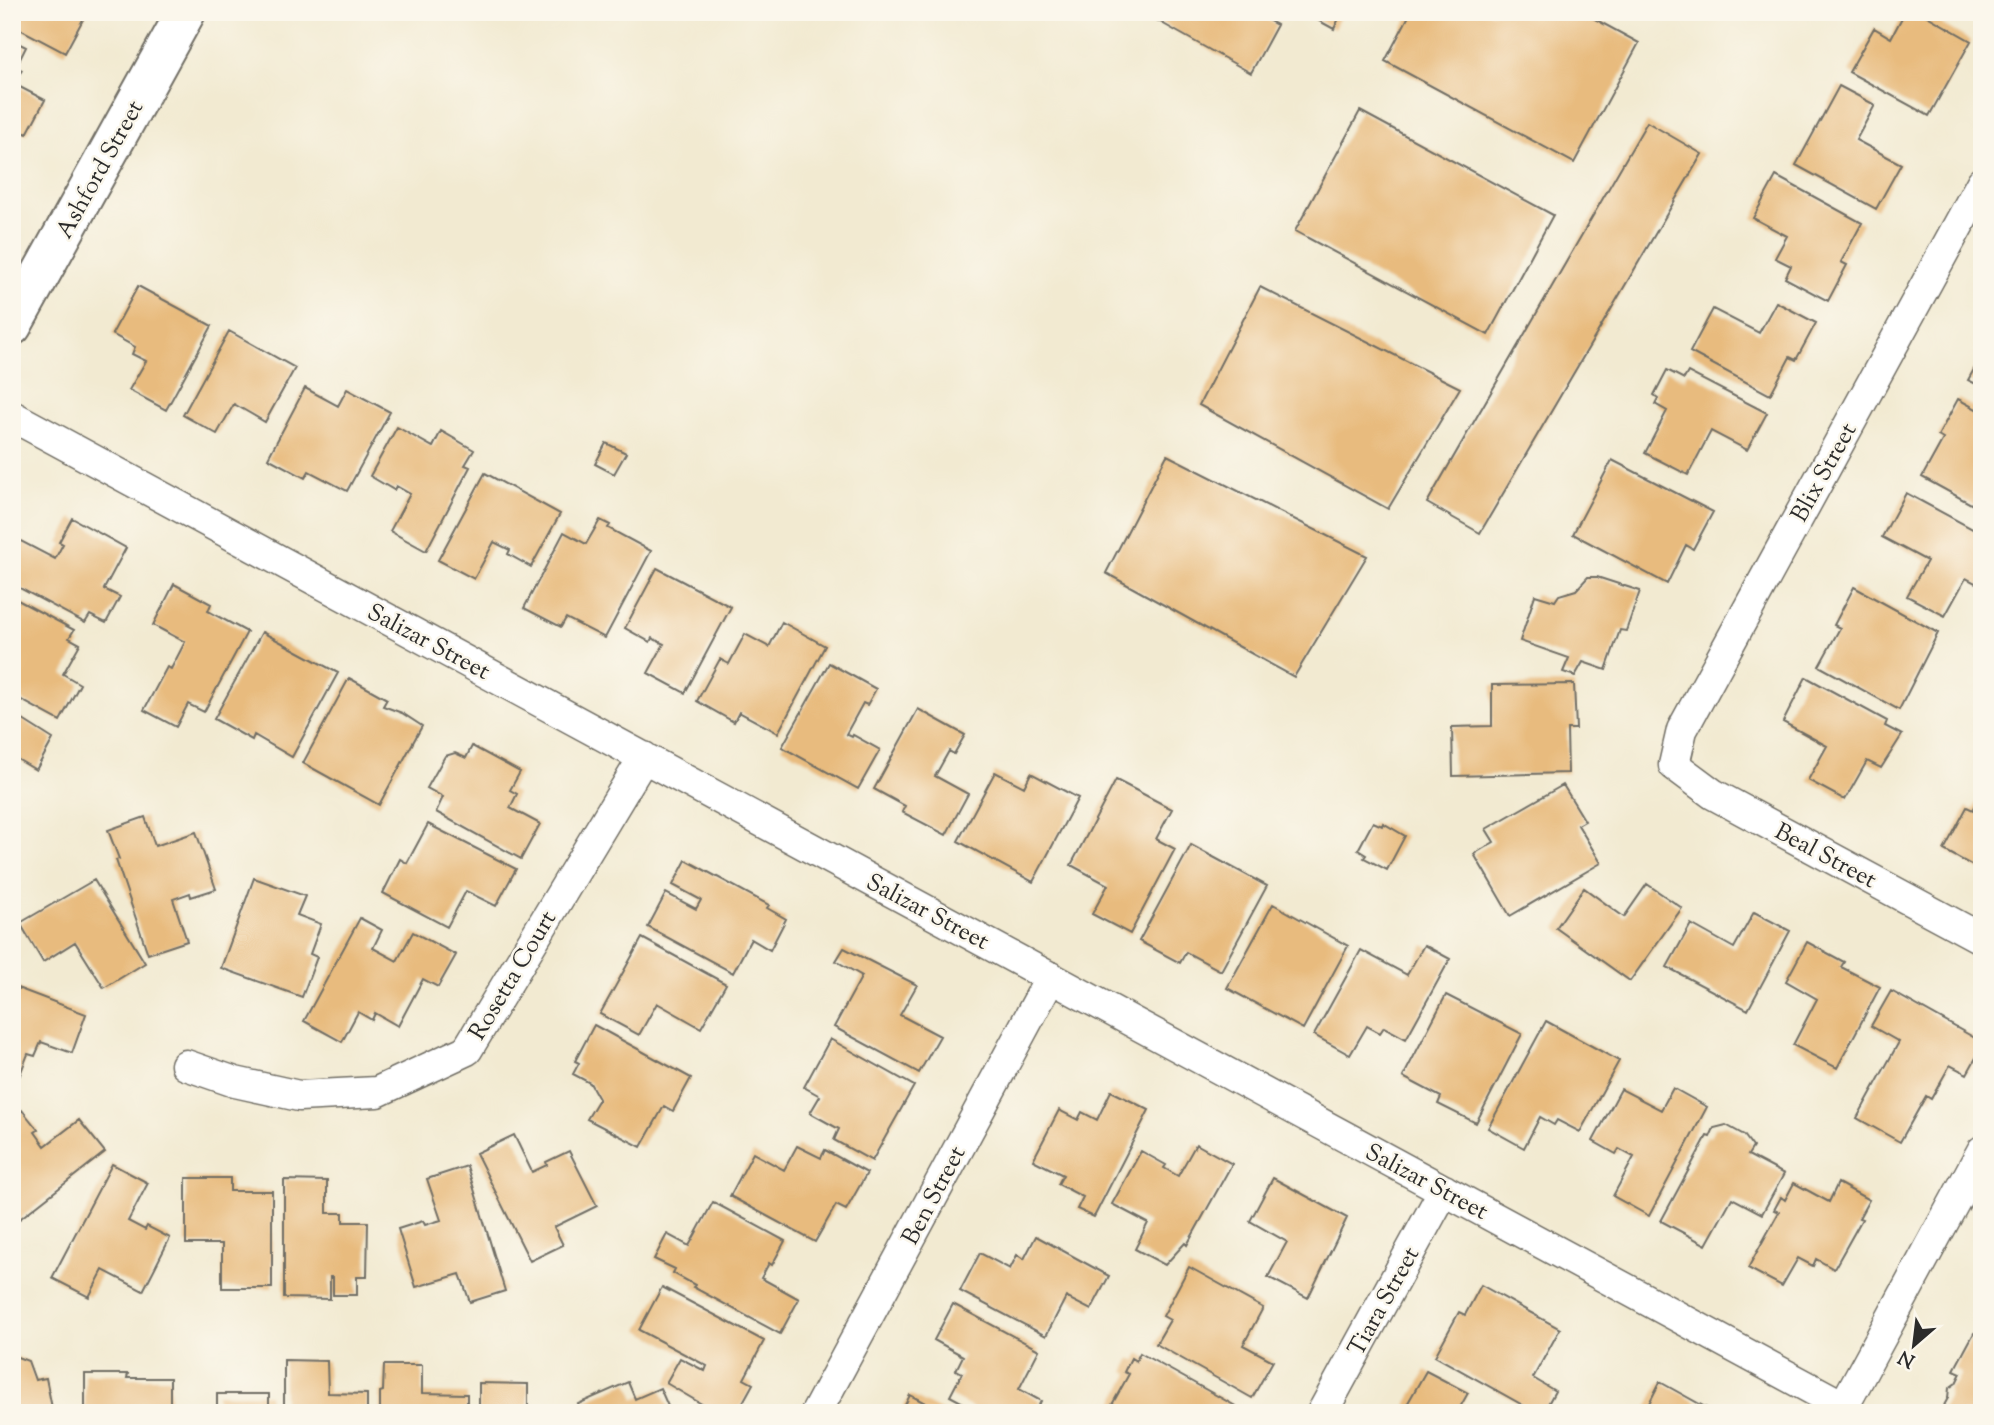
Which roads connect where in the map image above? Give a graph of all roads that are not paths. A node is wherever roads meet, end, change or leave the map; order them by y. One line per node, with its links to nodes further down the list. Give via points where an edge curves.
1 (186, 12): 3 (street, Ashford Street)
2 (1982, 182): 6 (street, Blix Street, via 1682,730)
3 (12, 326)
4 (12, 415): 5 (street, Salizar Street)
5 (644, 757): 8 (street, Salizar Street); 9 (street, Rosetta Court, via 467,1050 377,1092 299,1096)
6 (1674, 765): 7 (street, Beal Street, via 1713,794)
7 (1982, 939)
8 (1051, 977): 11 (street, Salizar Street); 13 (street, Ben Street)
9 (186, 1065)
10 (1982, 1151): 12 (street)
11 (1444, 1190): 12 (street, Salizar Street); 14 (street, Tiara Street)
12 (1841, 1409)
13 (816, 1413)
14 (1322, 1413)

